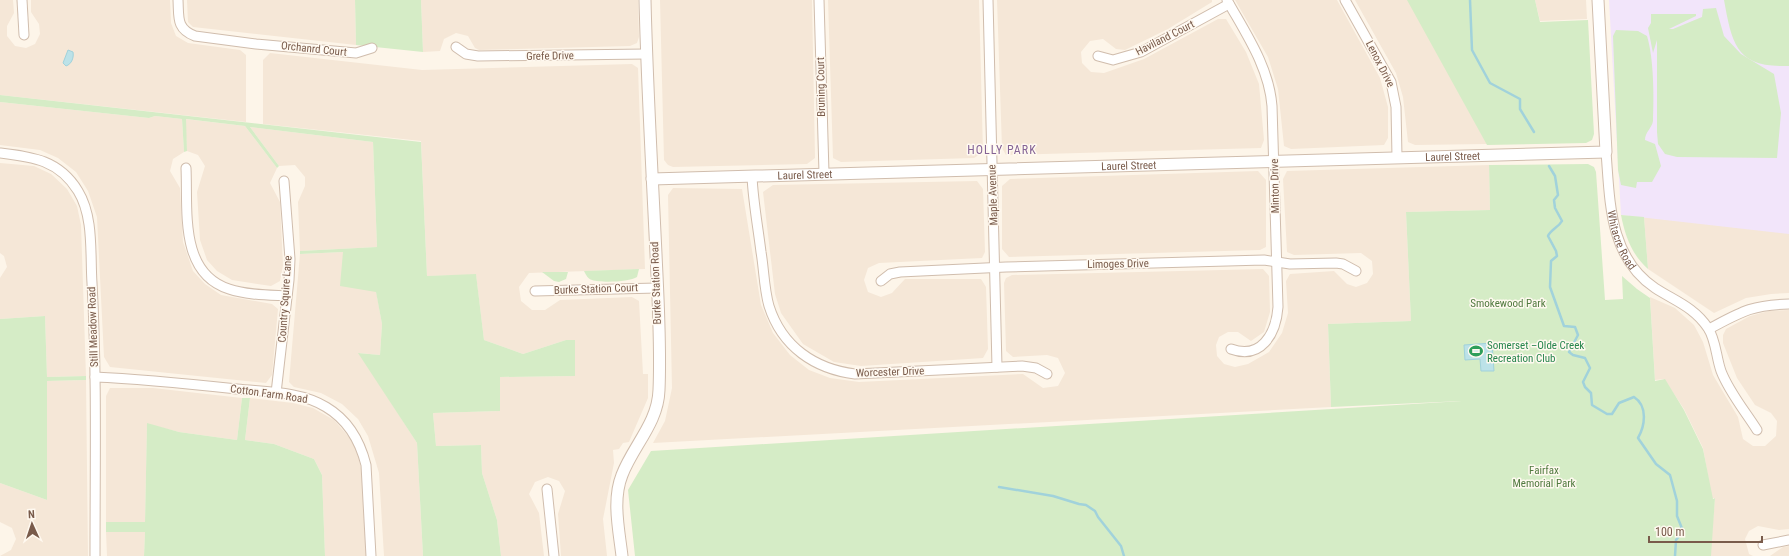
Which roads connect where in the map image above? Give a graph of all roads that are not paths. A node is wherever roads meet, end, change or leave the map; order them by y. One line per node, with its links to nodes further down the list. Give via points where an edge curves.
1 (22, 0): 9 (street)
2 (178, 0): 11 (street, Orchanrd Court, via 180,23 187,33 256,44 356,53)
3 (645, 0): 12 (street, Burke Station Road)
4 (819, 0): 20 (street, Bruning Court)
5 (988, 0): 19 (street, Maple Avenue)
6 (1345, 0): 16 (street, Lenox Drive, via 1391,82 1396,108)
7 (1598, 0): 14 (street, Whitacre Road)
8 (1228, 2): 13 (street, Haviland Court, via 1141,52 1113,60); 17 (street, Minton Drive, via 1268,80 1272,97)
9 (24, 35)
10 (456, 47): 12 (street, Grefe Drive, via 466,54 478,56)
11 (372, 48)
12 (646, 54): 22 (street, Burke Station Road)
13 (1098, 56)
14 (1606, 152): 16 (street, Laurel Street); 32 (street, Whitacre Road, via 1612,224 1626,257 1645,281 1690,308)
15 (0, 153): 36 (street, Still Meadow Road, via 32,157 53,166 71,182 84,202 89,225)
16 (1398, 157): 17 (street, Laurel Street)
17 (1274, 161): 19 (street, Laurel Street); 24 (street, Minton Drive)
18 (186, 168): 30 (street, via 191,247 201,270 213,281 228,289)
19 (992, 169): 20 (street, Laurel Street); 25 (street, Maple Avenue)
20 (824, 173): 21 (street, Laurel Street)
21 (752, 178): 22 (street, Laurel Street); 34 (street, Worcester Drive, via 769,307 782,333 802,354 834,371 855,374)
22 (652, 179): 28 (street, Burke Station Road)
23 (284, 180): 30 (street, Country Squire Lane, via 290,259)
24 (1276, 261): 25 (street, Limoges Drive); 26 (street, Limoges Drive, via 1290,264 1336,263); 33 (street, Minton Drive, via 1278,307 1274,328 1265,342 1256,349 1244,352)
25 (995, 268): 27 (street, Limoges Drive, via 900,272 890,274); 34 (street, Maple Avenue)
26 (1356, 270)
27 (881, 281)
28 (657, 288): 29 (street, Burke Station Court); 45 (street, Burke Station Road, via 659,394 651,422 628,461 619,484 618,518)
29 (536, 291)
30 (287, 296): 37 (street, Country Squire Lane)
31 (1789, 304): 32 (street, via 1745,310)
32 (1709, 329): 38 (street, Whitacre Road, via 1726,381)
33 (1231, 349)
34 (998, 367): 35 (street, Worcester Drive, via 1022,366 1036,368)
35 (1047, 374)
36 (95, 377): 37 (street, Cotton Farm Road, via 141,379); 42 (street, Still Meadow Road)
37 (276, 394): 43 (street, Cotton Farm Road, via 306,398 326,407 344,422 358,442 366,466)
38 (1757, 430)
39 (547, 489): 44 (street)
40 (1789, 540): 41 (street)
41 (1763, 545)
42 (95, 556)
43 (371, 556)
44 (554, 556)
45 (622, 556)

